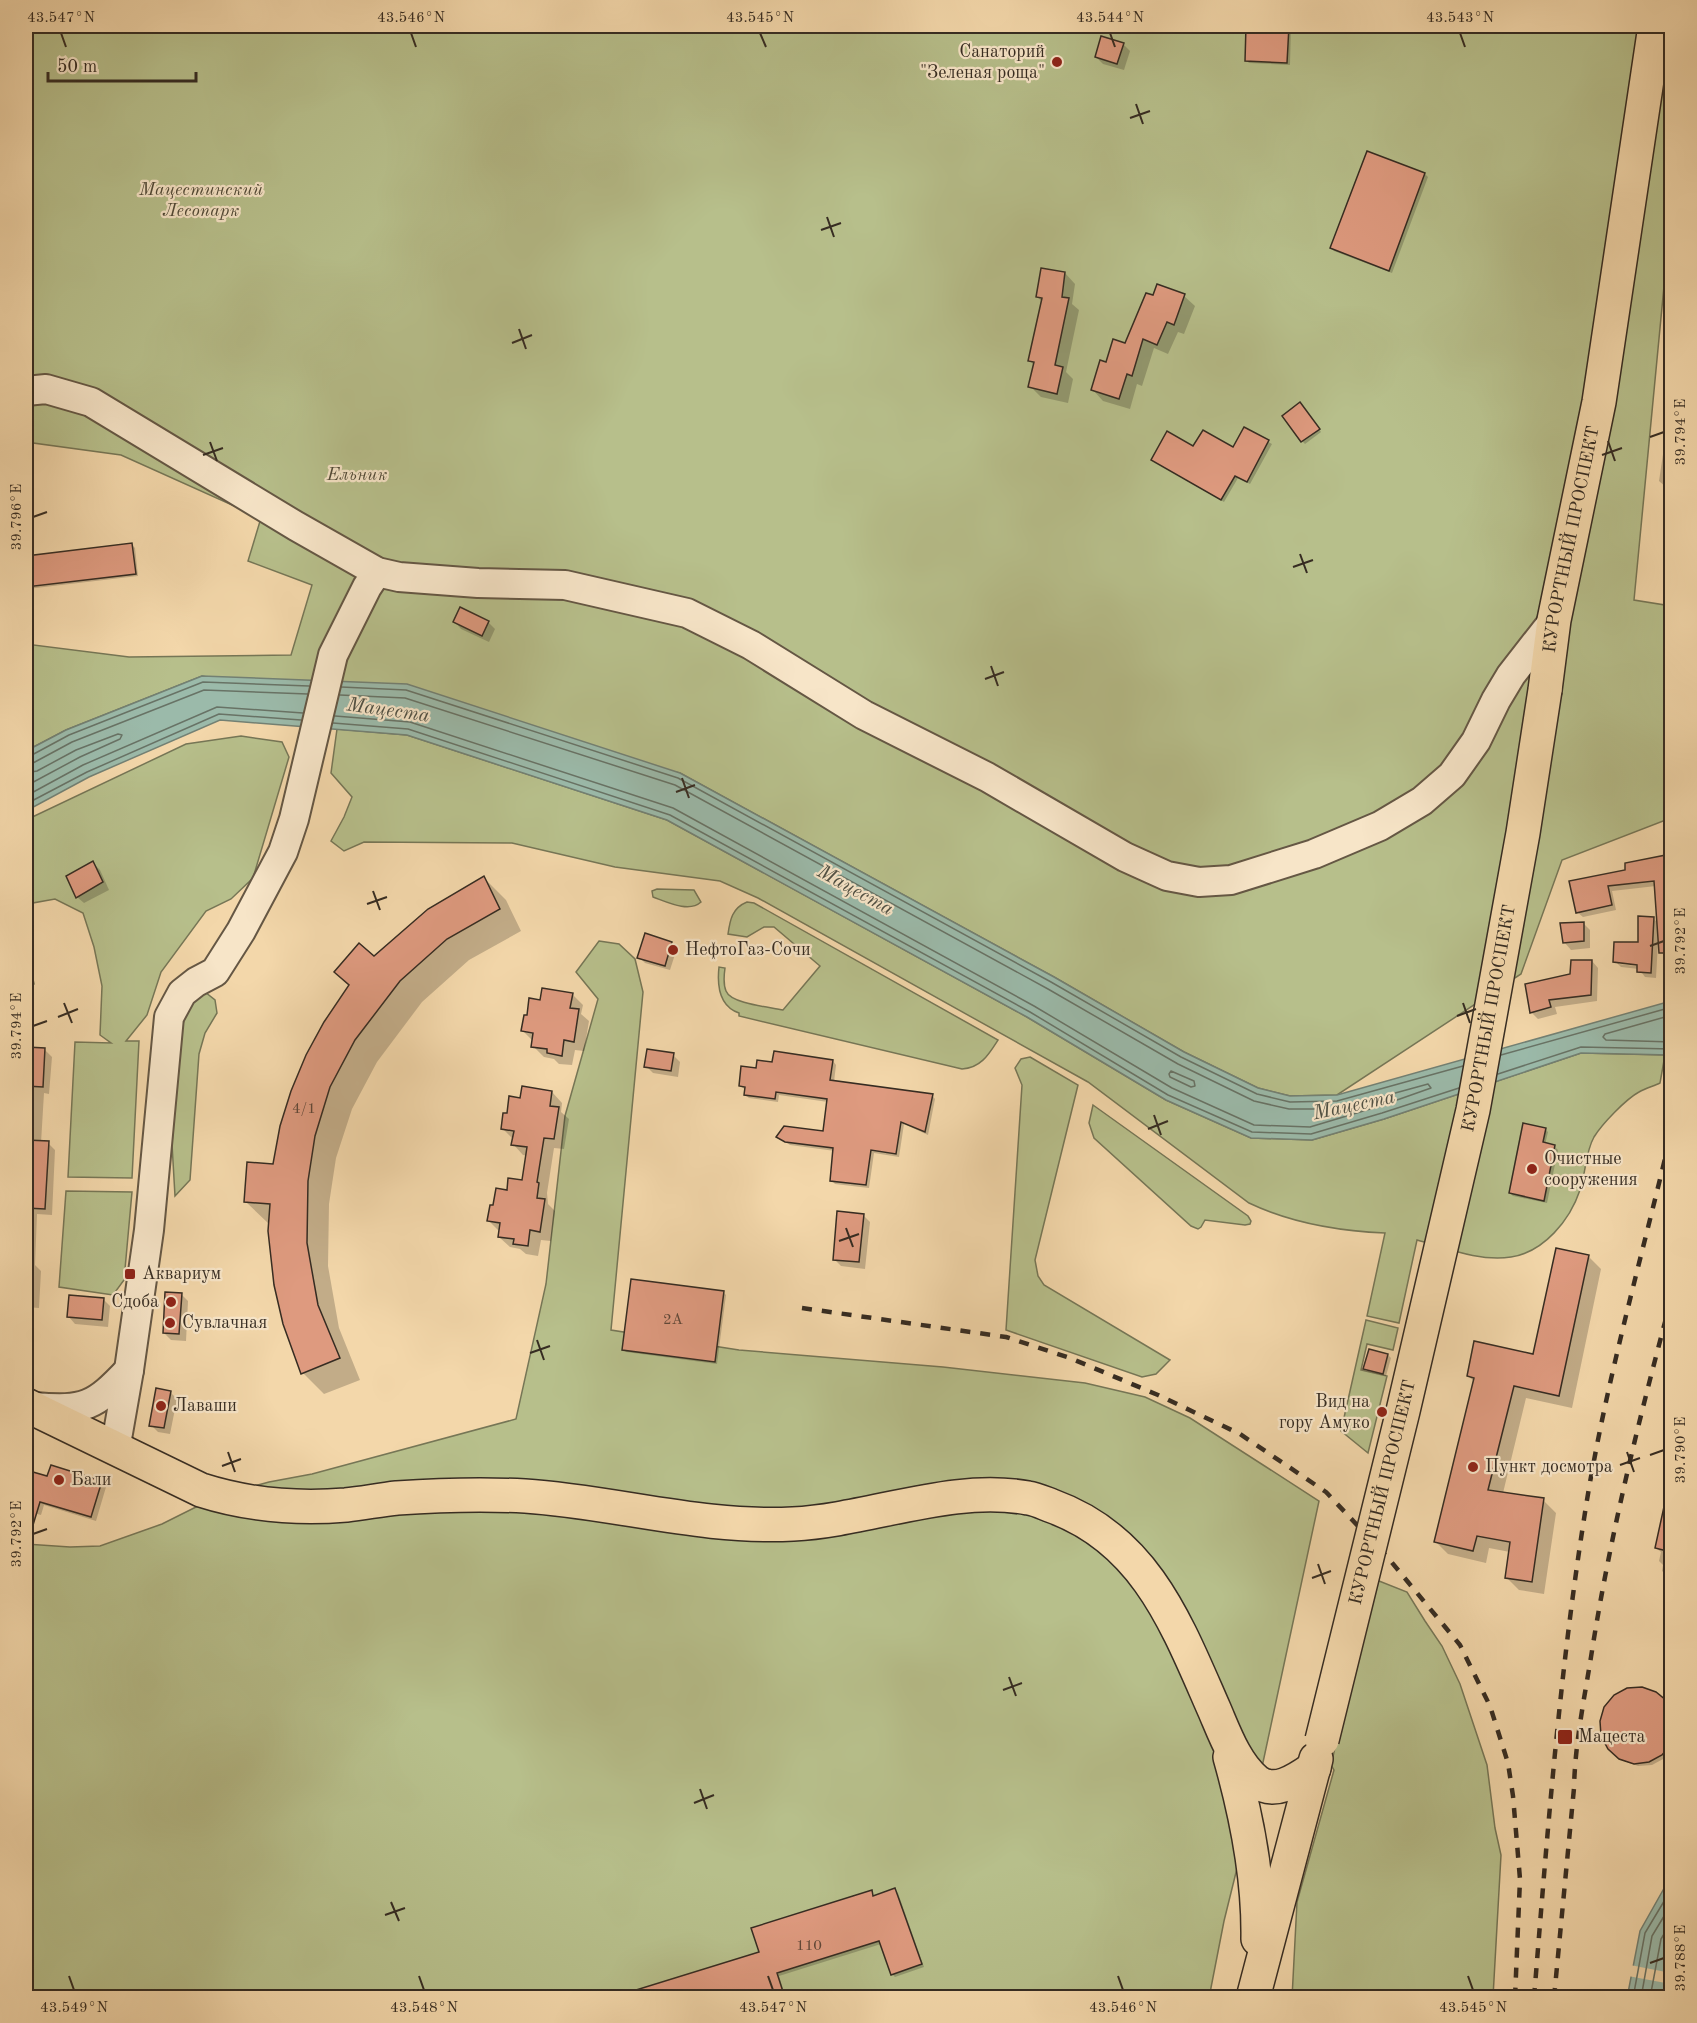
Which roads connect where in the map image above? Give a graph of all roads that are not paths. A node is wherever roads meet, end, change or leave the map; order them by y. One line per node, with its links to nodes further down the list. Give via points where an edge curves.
1 (1655, 26): 4 (main road, КУРОРТНЫЙ ПРОСПЕКТ, via 1599,402)
2 (26, 390): 3 (street, via 46,389 91,402)
3 (377, 572): 4 (street, via 478,583 565,585 687,613 751,645 864,715 987,777 1125,857 1167,876 1199,882 1231,880 1314,854 1380,826 1422,801 1452,775 1476,741 1511,675); 5 (street, via 333,655 283,852 215,972 182,993 169,1017 149,1230)
4 (1554, 620): 9 (main road, КУРОРТНЫЙ ПРОСПЕКТ, bridge, via 1523,832 1473,1110 1404,1411)
5 (129, 1370): 6 (street, via 102,1398 84,1407); 7 (street)
6 (27, 1406): 7 (main road)
7 (115, 1450): 8 (main road, via 218,1496 290,1506 477,1494 723,1522 790,1524 988,1494 1030,1498 1071,1513 1104,1533 1138,1564 1178,1626)
8 (1220, 1722): 9 (main road, via 1240,1761 1258,1783 1276,1787 1295,1781); 10 (main road, via 1250,1838 1258,1918)
9 (1318, 1754): 10 (main road, КУРОРТНЫЙ ПРОСПЕКТ)
10 (1255, 1989)

